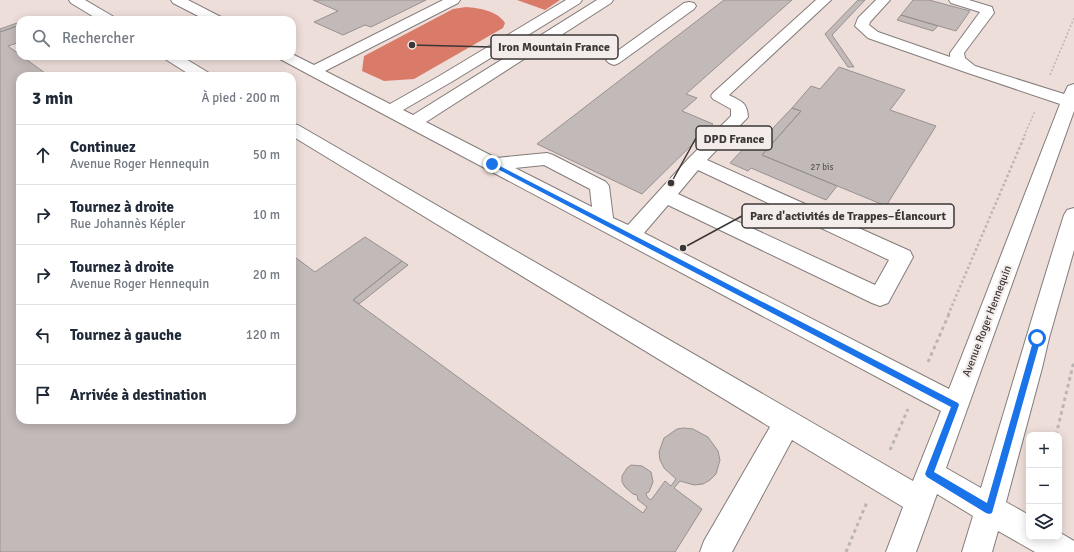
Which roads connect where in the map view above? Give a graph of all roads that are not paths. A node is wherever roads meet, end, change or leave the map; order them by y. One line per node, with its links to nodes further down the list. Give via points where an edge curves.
1 (76, 0): 11 (street)
2 (178, 0): 12 (street)
3 (453, 0): 18 (street)
4 (575, 0): 21 (street)
5 (606, 0): 22 (street)
6 (672, 0): 10 (street)
7 (824, 0): 24 (street, via 719,96 739,107 740,117)
8 (883, 0): 17 (street, via 863,20 862,26 866,30 873,35)
9 (956, 0): 17 (street, via 987,10 987,14 957,53 958,60)
10 (693, 3): 16 (street)
11 (102, 16)
12 (208, 16)
13 (602, 18): 22 (street)
14 (177, 60): 19 (street)
15 (292, 60): 18 (street)
16 (614, 60)
17 (970, 69): 20 (street, via 1042,93)
18 (313, 71): 21 (street)
19 (196, 72)
20 (1072, 95): 30 (street, Avenue Roger Hennequin)
21 (389, 111): 22 (street)
22 (419, 126): 25 (street)
23 (296, 131): 31 (street)
24 (695, 162): 26 (street); 26 (street, via 902,257 880,297)
25 (492, 164): 28 (street); 28 (street, via 547,159 576,174 599,186)
26 (666, 196): 29 (street)
27 (1074, 215): 34 (street)
28 (604, 222): 29 (street)
29 (630, 236): 30 (street)
30 (955, 405): 32 (street, Avenue Roger Hennequin)
31 (787, 423): 33 (street); 37 (street)
32 (930, 474): 33 (street, Avenue Roger Hennequin); 34 (street)
33 (920, 501): 38 (street, Avenue Roger Hennequin)
34 (989, 510): 35 (street); 39 (street)
35 (1026, 530)
36 (1043, 540): 40 (street)
37 (715, 552)
38 (901, 552)
39 (977, 552)
40 (1064, 552)

